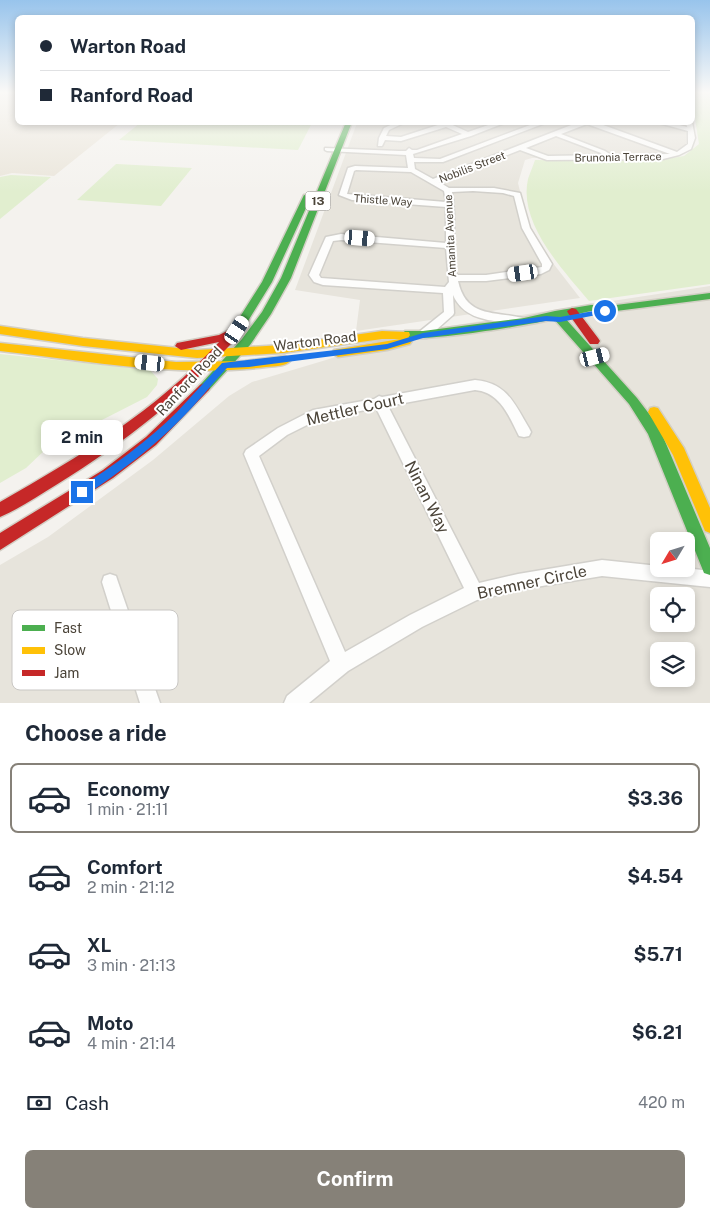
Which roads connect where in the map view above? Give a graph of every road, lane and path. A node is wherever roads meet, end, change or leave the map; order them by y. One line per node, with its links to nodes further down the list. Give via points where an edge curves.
1 (345, 125): 20 (main road, Ranford Road / 13); 21 (main road)
2 (394, 126): 18 (street, via 386,129)
3 (438, 126): 18 (street, via 402,139)
4 (447, 126): 16 (street)
5 (485, 126): 16 (street)
6 (492, 126): 16 (street)
7 (535, 126): 19 (street)
8 (560, 126): 14 (street)
9 (577, 126): 14 (street, Nobilis Street)
10 (598, 126): 25 (street)
11 (605, 126): 25 (street)
12 (674, 126): 15 (street)
13 (690, 126): 15 (street)
14 (569, 129): 17 (street, Nobilis Street)
15 (691, 130): 25 (street, Brunonia Terrace, via 693,142)
16 (467, 134): 26 (street)
17 (556, 134): 22 (street, Nobilis Street); 27 (street, via 603,152)
18 (382, 138): 23 (street)
19 (490, 143): 24 (street); 26 (street, via 441,161)
20 (333, 148): 21 (street); 23 (street); 32 (main road, Ranford Road / 13); 34 (main road, Ranford Road / 13)
21 (354, 148): 23 (street)
22 (521, 148): 24 (street, Nobilis Street); 27 (street, Brunonia Terrace, via 547,158)
23 (379, 151): 26 (street)
24 (510, 152): 29 (street, Nobilis Street)
25 (679, 153): 27 (street, Brunonia Terrace, via 657,158)
26 (410, 154): 28 (street)
27 (610, 158)
28 (412, 170): 29 (street, Amanita Avenue); 31 (street, Thistle Way, via 355,168 351,170 343,195)
29 (434, 181): 30 (street, Amanita Avenue)
30 (448, 190): 31 (street, Amanita Avenue); 35 (street, via 517,195 526,228 547,264 541,271)
31 (451, 205): 33 (street, Amanita Avenue)
32 (310, 221): 34 (main road, via 303,226 298,240); 37 (main road, Ranford Road / 13, via 286,278)
33 (450, 246): 35 (street, Amanita Avenue); 35 (street, via 341,236 327,242 314,275 323,282)
34 (286, 247): 42 (main road, Ranford Road / 13, via 266,286)
35 (451, 284): 40 (street, Amanita Avenue, via 470,310); 43 (street, Amanita Avenue, via 449,313)
36 (710, 296): 38 (main road, Warton Road, via 616,308 591,308)
37 (266, 314): 45 (main road, via 264,342); 47 (main road, Ranford Road / 13)
38 (574, 314): 39 (main road, Warton Road); 49 (main road)
39 (554, 317): 40 (main road, Warton Road); 49 (main road)
40 (524, 322): 43 (main road, Warton Road)
41 (0, 330): 46 (main road, Warton Road)
42 (237, 330): 46 (main road, via 222,338); 48 (main road, Ranford Road / 13)
43 (423, 335): 45 (main road, Warton Road, via 382,335); 51 (main road, Warton Road, via 387,346)
44 (0, 346): 50 (main road, Warton Road)
45 (283, 348): 47 (main road, Warton Road)
46 (153, 350): 48 (main road, Warton Road)
47 (236, 352): 48 (main road, Warton Road); 51 (main road, Ranford Road / 13)
48 (217, 353): 52 (main road, Ranford Road / 13)
49 (600, 356): 54 (main road, via 633,400)
50 (168, 365): 52 (main road, Warton Road); 55 (main road, via 176,374 175,385)
51 (224, 365): 52 (main road, Warton Road); 60 (main road, Ranford Road / 13, via 179,415 130,457 70,500)
52 (206, 366): 55 (main road, Ranford Road / 13)
53 (379, 401): 56 (street, Mettler Court, via 485,385 502,394); 64 (street, Ninan Way); 66 (street, Mettler Court, via 317,414 272,437 251,454)
54 (650, 416): 58 (main road); 59 (main road, via 684,463)
55 (146, 420): 57 (main road, Ranford Road / 13, via 67,472)
56 (524, 432)
57 (0, 510)
58 (688, 512): 59 (street); 61 (main road)
59 (708, 518)
60 (0, 542)
61 (710, 567)
62 (710, 580): 64 (street, Bremner Circle, via 602,568)
63 (110, 582): 65 (street)
64 (475, 592): 66 (street, Bremner Circle)
65 (119, 610)
66 (341, 664): 69 (street, Bremner Circle)
67 (146, 690): 68 (street)
68 (150, 703)
69 (294, 703)

